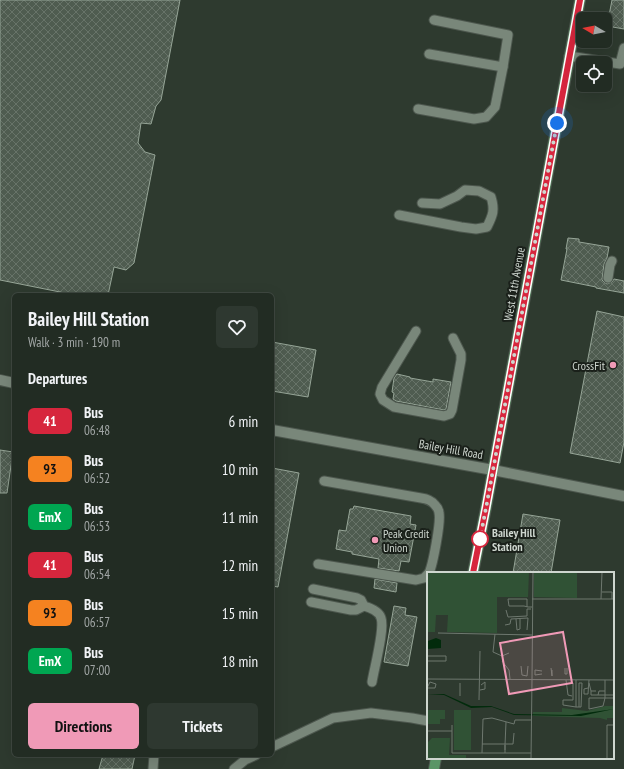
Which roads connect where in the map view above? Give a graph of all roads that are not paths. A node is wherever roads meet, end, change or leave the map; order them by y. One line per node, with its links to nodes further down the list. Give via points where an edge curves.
1 (580, 0): 5 (main road, West 11th Avenue)
2 (434, 20): 7 (lane, via 508,35)
3 (624, 48): 6 (lane)
4 (428, 54): 7 (lane)
5 (569, 56): 6 (lane); 18 (main road, West 11th Avenue)
6 (622, 65)
7 (503, 67): 8 (lane, via 495,107 486,117 474,119)
8 (418, 109)
9 (422, 203): 10 (lane, via 440,204 465,190 479,191 491,197 494,206 493,216 487,227 476,229)
10 (399, 215)
11 (612, 260): 12 (lane)
12 (608, 278)
13 (416, 331): 14 (lane, via 382,387 380,394 383,400 394,407 444,416 450,414 462,360)
14 (453, 338)
15 (0, 380): 16 (street)
16 (12, 383)
17 (274, 430): 18 (street, Bailey Hill Road)
18 (493, 470): 20 (street, Bailey Hill Road); 23 (main road, West 11th Avenue)
19 (324, 481): 22 (lane, via 431,500 439,513 439,521)
20 (624, 496)
21 (318, 564): 24 (lane, via 416,580)
22 (428, 572)
23 (473, 572)
24 (427, 574)
25 (314, 589): 27 (lane, via 357,598)
26 (312, 602): 27 (lane, via 351,610)
27 (364, 606): 28 (lane, via 377,612 382,624)
28 (372, 682)
29 (427, 721): 30 (lane, via 371,713 333,718)
30 (274, 746)
31 (154, 757): 34 (lane)
32 (252, 757): 35 (lane)
33 (436, 759): 36 (main road)
34 (152, 769)
35 (234, 769)
36 (434, 769)

